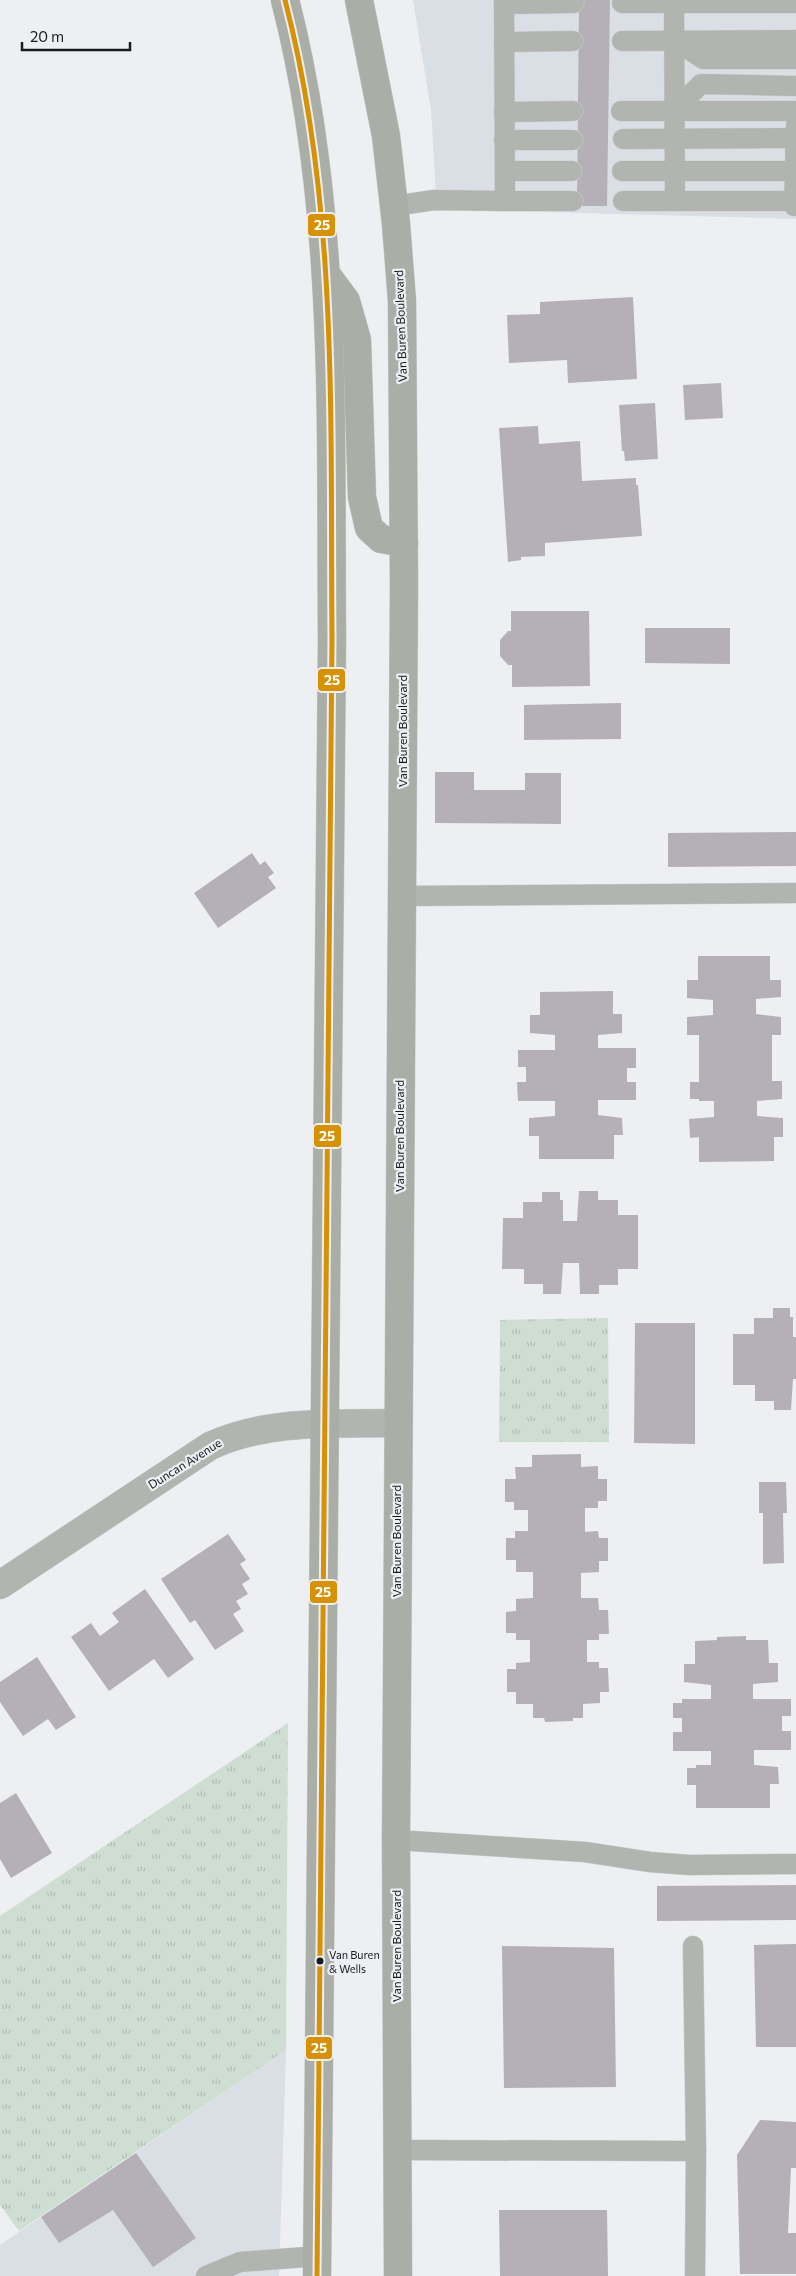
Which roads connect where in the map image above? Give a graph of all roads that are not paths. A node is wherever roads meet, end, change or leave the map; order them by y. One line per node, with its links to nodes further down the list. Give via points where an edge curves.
1 (285, 0): 35 (main road, via 313,144)
2 (359, 0): 34 (main road, Van Buren Boulevard, via 386,136)
3 (504, 2): 5 (lane); 12 (lane)
4 (674, 2): 6 (lane); 7 (lane); 8 (lane)
5 (574, 3)
6 (622, 3)
7 (796, 3)
8 (674, 40): 9 (lane); 11 (lane); 13 (lane, via 703,59); 18 (lane)
9 (796, 40)
10 (573, 41): 12 (lane)
11 (622, 41)
12 (504, 42): 19 (lane)
13 (796, 59)
14 (796, 86): 18 (lane, via 701,84)
15 (796, 110): 18 (lane); 20 (lane)
16 (573, 111): 19 (lane)
17 (621, 111): 18 (lane)
18 (674, 111): 22 (lane)
19 (504, 112): 23 (lane)
20 (796, 138): 22 (lane); 29 (lane)
21 (623, 139): 22 (lane)
22 (674, 139): 28 (lane)
23 (504, 140): 24 (lane); 25 (lane)
24 (573, 140)
25 (505, 171): 26 (lane); 30 (lane)
26 (572, 171)
27 (622, 171): 28 (lane)
28 (675, 171): 29 (lane); 33 (lane)
29 (794, 171): 33 (lane, via 794,204)
30 (505, 201): 31 (lane); 34 (lane, via 434,200)
31 (573, 201)
32 (623, 201): 33 (lane)
33 (675, 201)
34 (394, 206): 36 (main road, Van Buren Boulevard, via 402,301)
35 (326, 274): 36 (main road, via 346,301 357,340 362,497 369,528 381,539); 40 (main road, via 332,629)
36 (404, 542): 38 (main road, Van Buren Boulevard)
37 (796, 893): 38 (lane)
38 (402, 896): 39 (main road, Van Buren Boulevard)
39 (398, 1423): 40 (street, Duncan Avenue); 42 (main road, Van Buren Boulevard)
40 (326, 1424): 41 (street, Duncan Avenue, via 253,1430 210,1446); 47 (main road)
41 (0, 1585)
42 (396, 1840): 43 (lane, via 585,1852 689,1865); 45 (main road, Van Buren Boulevard)
43 (796, 1864)
44 (693, 1946): 46 (lane)
45 (398, 2150): 46 (lane); 49 (main road, Van Buren Boulevard)
46 (696, 2151): 50 (lane)
47 (318, 2266): 48 (lane, via 240,2262)
48 (206, 2276)
49 (398, 2276)
50 (695, 2276)

